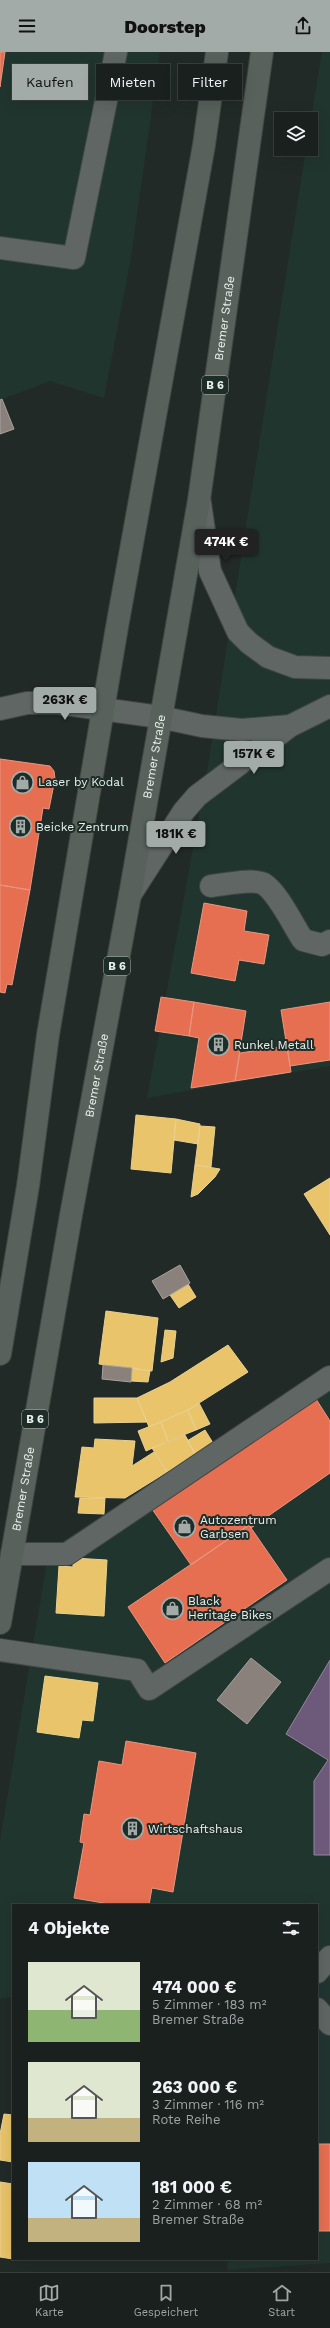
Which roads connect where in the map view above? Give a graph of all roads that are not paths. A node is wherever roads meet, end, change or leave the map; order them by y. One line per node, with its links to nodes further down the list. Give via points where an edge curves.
1 (116, 52): 4 (street, via 74,258)
2 (217, 52): 9 (main road, via 204,145)
3 (262, 52): 5 (main road, Bremer Straße / B 6)
4 (0, 248)
5 (199, 500): 6 (street, via 210,571 238,632 262,652 282,662 295,667); 10 (main road, Bremer Straße / B 6)
6 (330, 668)
7 (330, 706): 11 (street)
8 (0, 709): 9 (street, via 27,704 58,703)
9 (104, 710): 10 (street); 15 (main road, via 48,1035 28,1186)
10 (160, 717): 11 (street, via 202,726 242,730); 13 (main road, Bremer Straße / B 6)
11 (290, 726): 13 (street, via 197,796 184,811)
12 (211, 886): 14 (street, via 245,882 263,883 276,896 303,940 322,945)
13 (130, 895): 17 (main road, Bremer Straße / B 6)
14 (330, 941)
15 (0, 1354)
16 (330, 1377): 17 (street, via 67,1554)
17 (12, 1554): 19 (main road, Bremer Straße / B 6)
18 (330, 1569): 20 (street, via 149,1688 137,1670)
19 (0, 1623)
20 (0, 1650)
21 (330, 1957): 22 (street)
22 (318, 1971)
23 (318, 2010): 24 (street)
24 (330, 2024)

